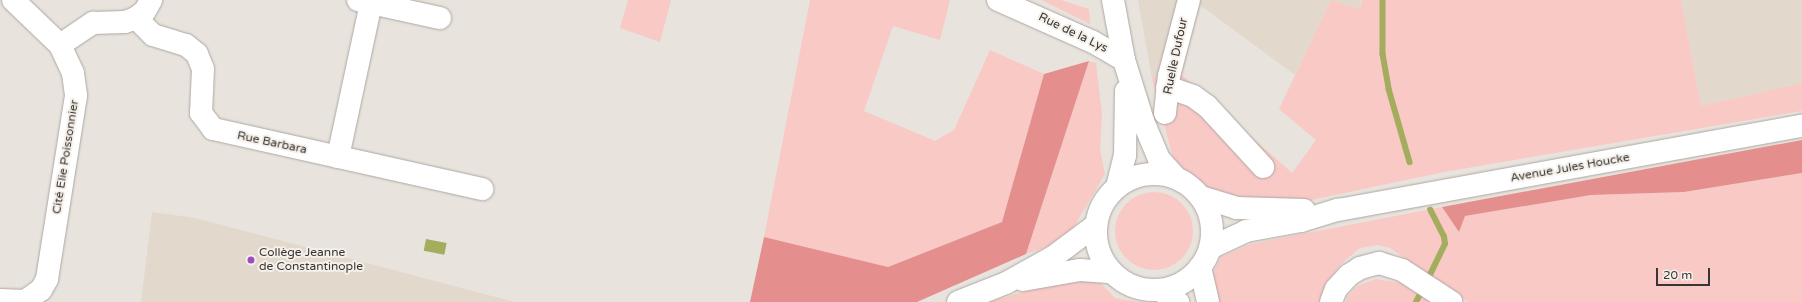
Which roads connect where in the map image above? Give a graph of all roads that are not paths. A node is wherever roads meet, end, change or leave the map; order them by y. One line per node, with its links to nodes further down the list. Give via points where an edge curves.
1 (12, 0): 7 (street); 10 (street, Cité Elie Poissonnier)
2 (151, 0): 8 (street, via 145,11)
3 (998, 0): 11 (street, Rue de la Lys, via 1093,42)
4 (1112, 0): 11 (street)
5 (1188, 0): 12 (street, Ruelle Dufour)
6 (364, 1): 9 (street); 15 (street)
7 (0, 11)
8 (136, 18): 10 (street, via 125,22 93,23); 15 (street, Rue Barbara, via 152,35 186,45 197,54 203,69 201,113 213,129)
9 (440, 18)
10 (60, 45): 29 (street, Cité Elie Poissonnier, via 73,73 75,107 47,279 41,290 25,301)
11 (1124, 60): 17 (street, via 1150,141 1159,159); 18 (street, via 1127,127 1125,156)
12 (1168, 87): 13 (street, Ruelle Dufour); 16 (street, via 1186,92 1207,106)
13 (1165, 113)
14 (1802, 126): 21 (street, Avenue Jules Houcke)
15 (338, 157): 19 (street, Rue Barbara)
16 (1263, 167)
17 (1175, 177): 18 (street, via 1148,174 1128,179); 20 (street, via 1192,187)
18 (1117, 187): 22 (street, via 1104,201)
19 (482, 189)
20 (1201, 197): 21 (street, Avenue Jules Houcke, via 1236,208); 23 (street, via 1212,222)
21 (1338, 210): 23 (street, Avenue Jules Houcke, via 1301,221 1246,231)
22 (1096, 225): 25 (street, via 1100,254); 26 (street, via 1065,250)
23 (1210, 248): 24 (street)
24 (1200, 268): 27 (street, via 1186,281); 32 (street)
25 (1112, 272): 26 (street, via 1080,270); 27 (street, via 1134,286)
26 (1006, 283): 30 (street)
27 (1160, 290): 31 (street)
28 (1444, 297): 33 (street, via 1388,264 1367,265 1345,279)
29 (0, 300)
30 (958, 302)
31 (1178, 302)
32 (1208, 302)
33 (1331, 302)

